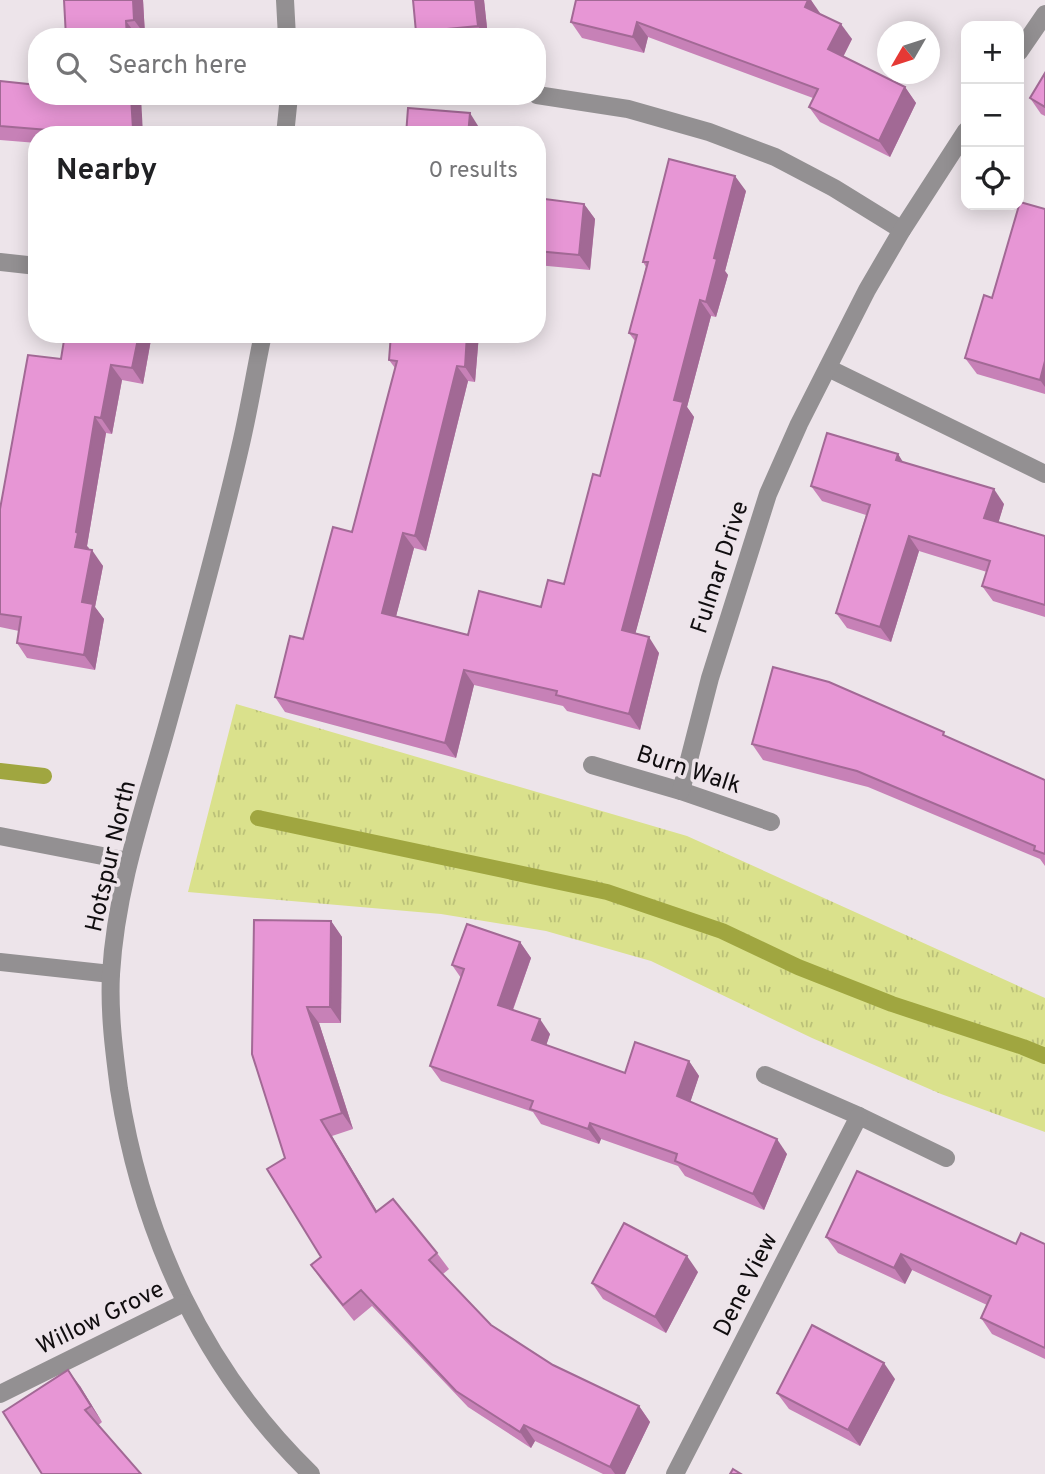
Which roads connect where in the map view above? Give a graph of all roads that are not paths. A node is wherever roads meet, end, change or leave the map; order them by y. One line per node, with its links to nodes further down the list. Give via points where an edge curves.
1 (285, 0): 3 (street)
2 (1045, 15): 4 (street)
3 (287, 28)
4 (1024, 45)
5 (546, 96): 9 (street, via 628,109 709,132 775,157)
6 (288, 105): 7 (street)
7 (286, 126)
8 (961, 139): 9 (street, Fulmar Drive)
9 (902, 230): 13 (street, Fulmar Drive)
10 (0, 262): 11 (street)
11 (28, 265)
12 (261, 343): 19 (street, Hotspur North, via 241,446)
13 (828, 368): 14 (street); 16 (street, Fulmar Drive, via 768,494 710,678)
14 (1045, 474)
15 (592, 765): 16 (street, Burn Walk)
16 (681, 791): 17 (street, Burn Walk)
17 (771, 822)
18 (0, 836): 19 (street)
19 (128, 861): 21 (street, Hotspur North)
20 (0, 962): 21 (street)
21 (111, 974): 25 (street, Hotspur North, via 117,1072 134,1169)
22 (765, 1075): 23 (street)
23 (859, 1116): 24 (street); 28 (street, Dene View)
24 (946, 1158)
25 (184, 1303): 26 (street, Willow Grove); 27 (street, Hotspur North, via 225,1373 282,1445)
26 (0, 1394)
27 (312, 1474)
28 (675, 1474)

